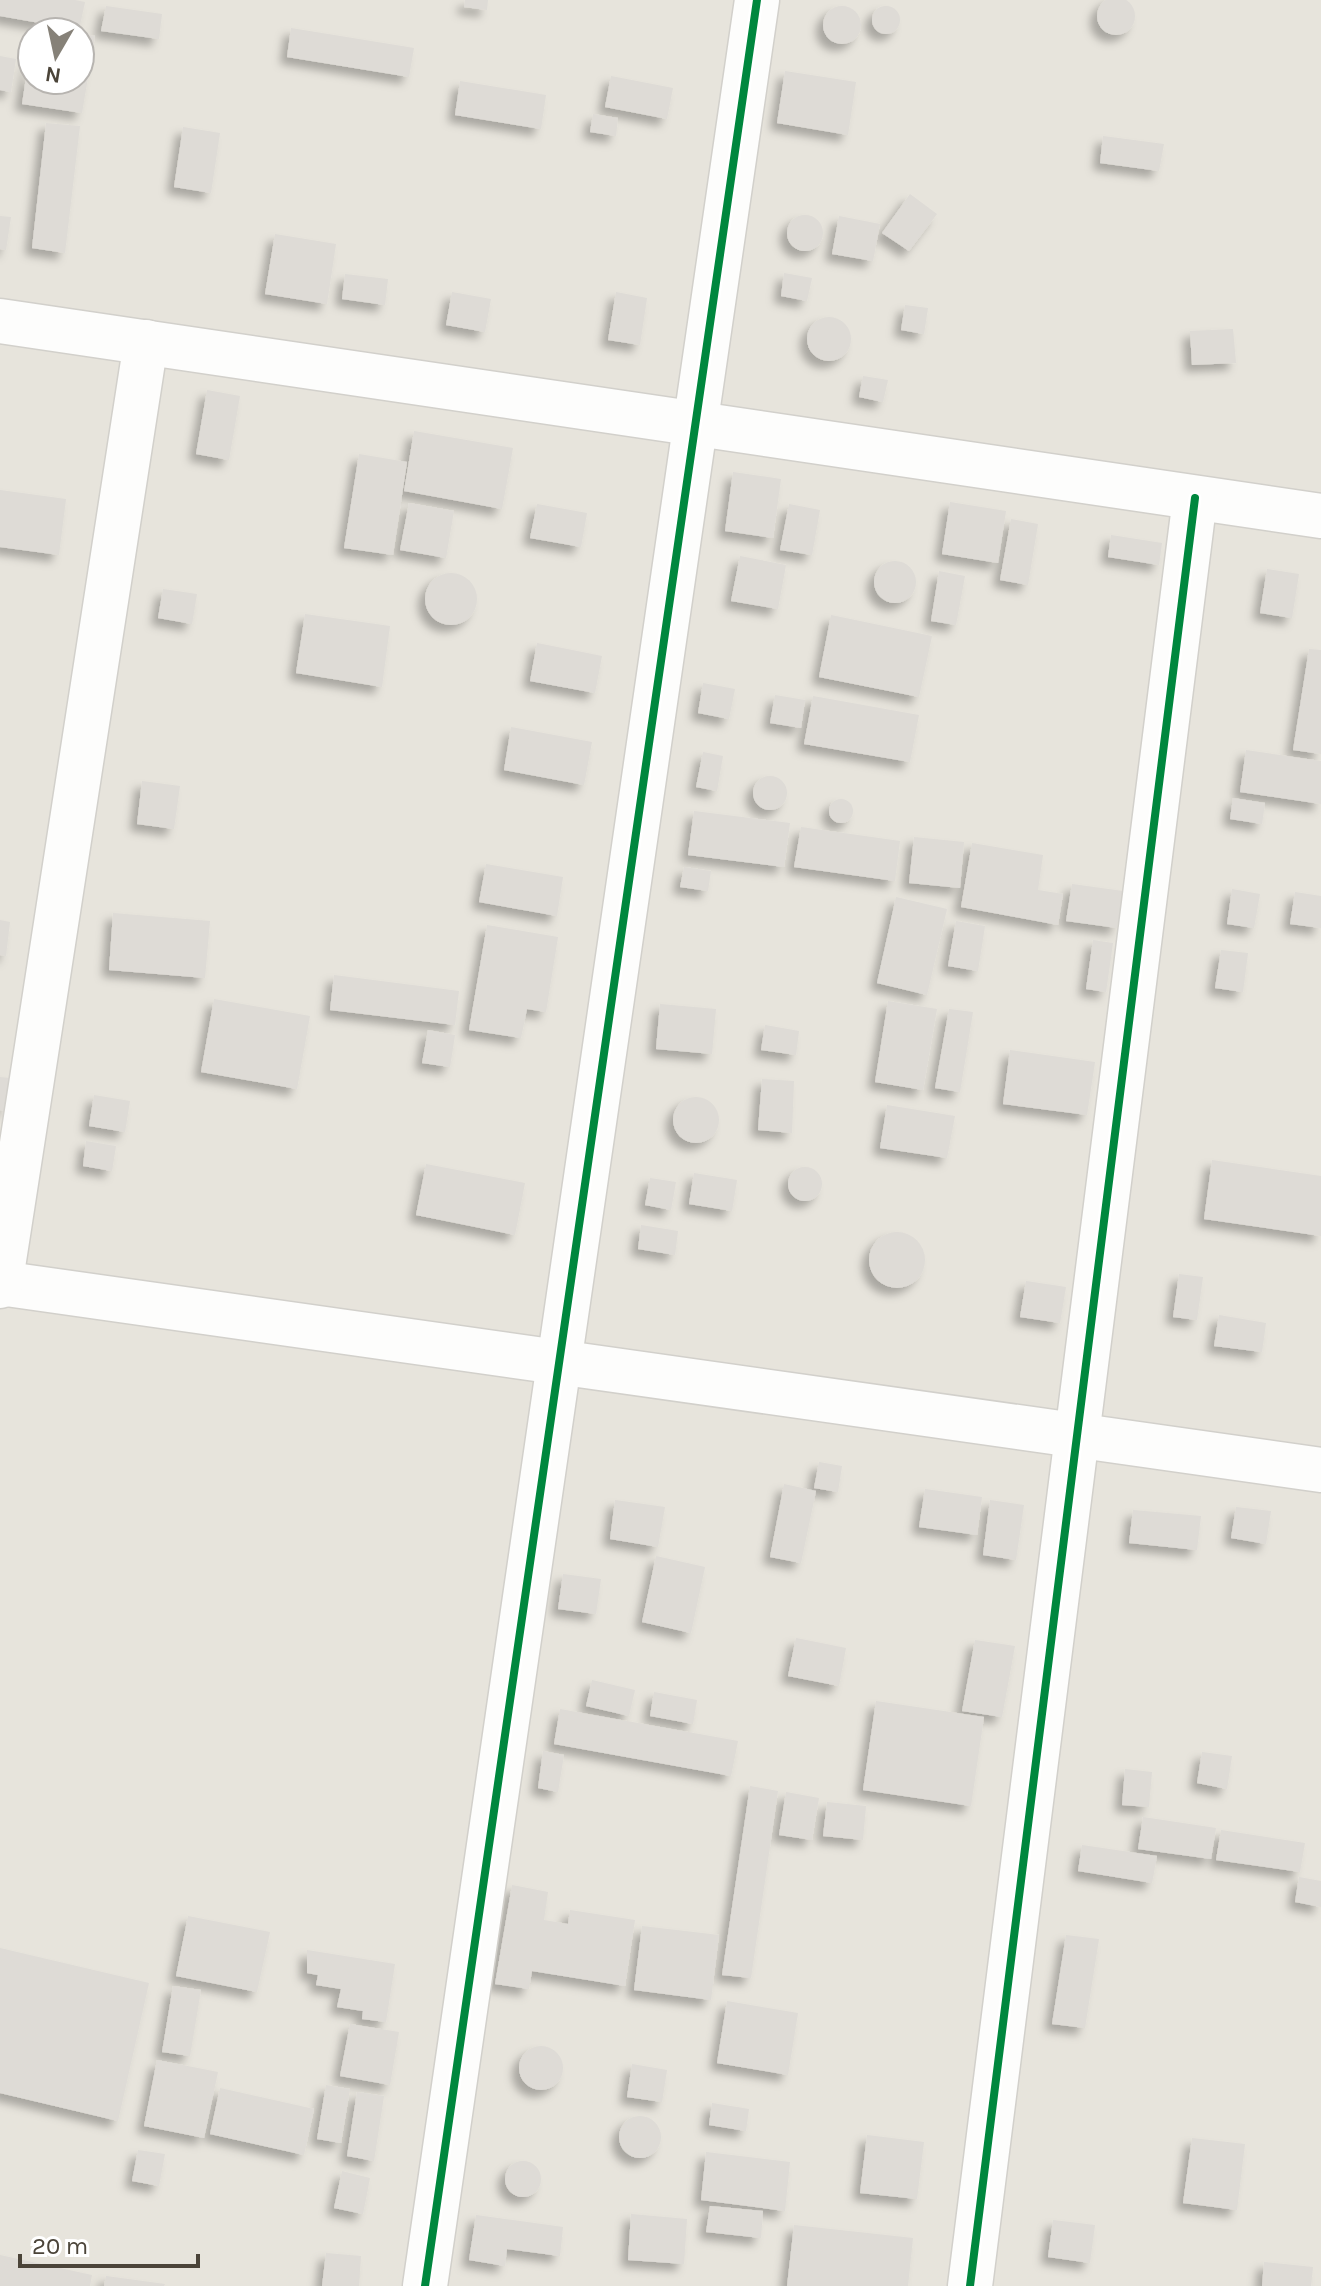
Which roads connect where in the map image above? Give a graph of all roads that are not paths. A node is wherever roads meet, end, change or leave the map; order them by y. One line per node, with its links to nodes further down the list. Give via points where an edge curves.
1 (757, 0): 4 (street)
2 (0, 321): 3 (street)
3 (146, 342): 4 (street); 7 (street)
4 (695, 423): 5 (street); 8 (street)
5 (1195, 498): 6 (street); 9 (street)
6 (1321, 516)
7 (0, 1284): 8 (street)
8 (559, 1363): 9 (street); 11 (street)
9 (1076, 1436): 10 (street); 12 (street)
10 (1321, 1470)
11 (425, 2286)
12 (970, 2286)

